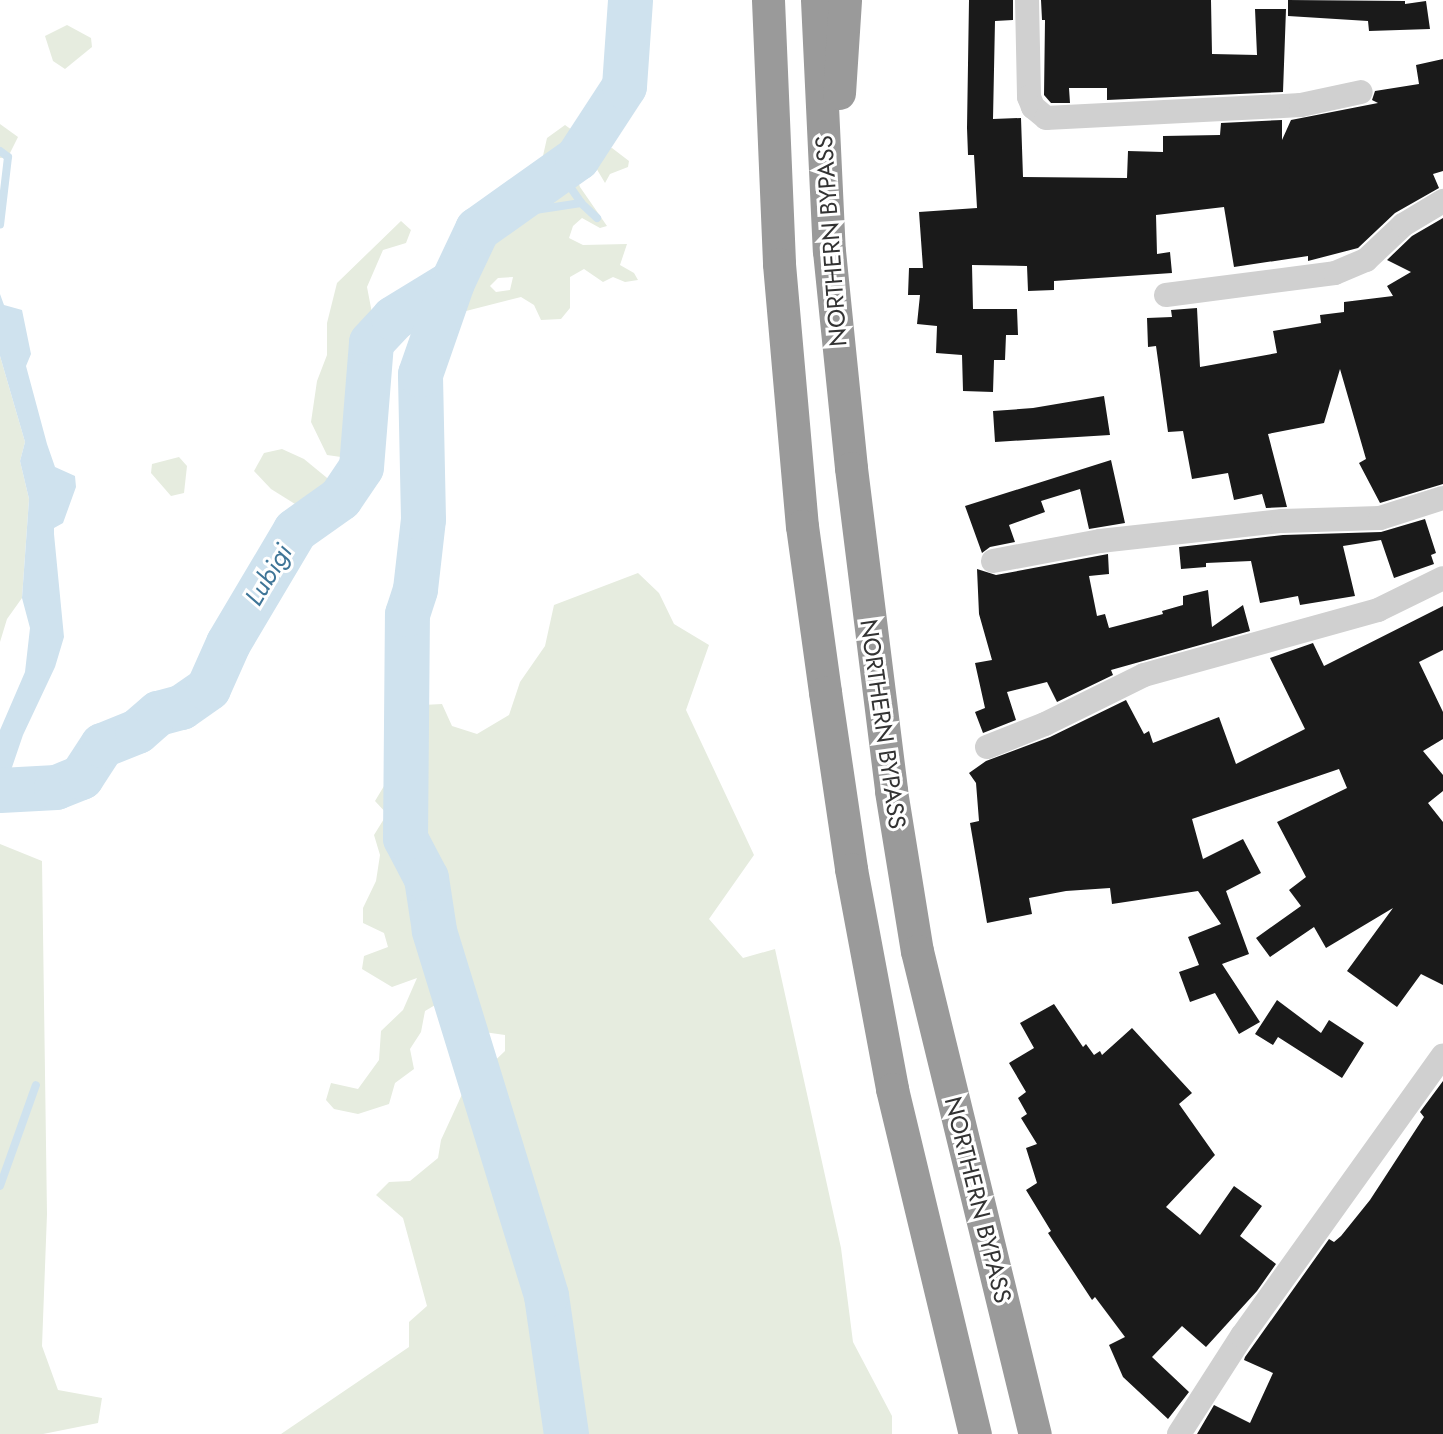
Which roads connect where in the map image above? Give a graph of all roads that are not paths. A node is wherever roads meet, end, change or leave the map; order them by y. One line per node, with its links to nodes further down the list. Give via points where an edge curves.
1 (757, 0): 9 (highway)
2 (768, 0): 9 (highway, NORTHERN BYPASS)
3 (817, 0): 8 (highway, NORTHERN BYPASS)
4 (845, 0): 8 (highway)
5 (1027, 0): 6 (street, via 1029,97 1033,107 1046,118 1300,105)
6 (1361, 92)
7 (1443, 201): 10 (street, via 1403,225 1366,260 1335,273)
8 (829, 251): 17 (highway, NORTHERN BYPASS, via 867,605 917,951)
9 (779, 264): 16 (highway, NORTHERN BYPASS, via 802,526 851,869 892,1089)
10 (1167, 295)
11 (1443, 498): 12 (street, via 1380,518 1270,522 1100,542)
12 (993, 561)
13 (1443, 578): 14 (street, via 1378,610 1144,675 1045,724)
14 (987, 747)
15 (1443, 1056): 18 (street, via 1242,1336)
16 (975, 1434)
17 (1035, 1434)
18 (1179, 1434)

